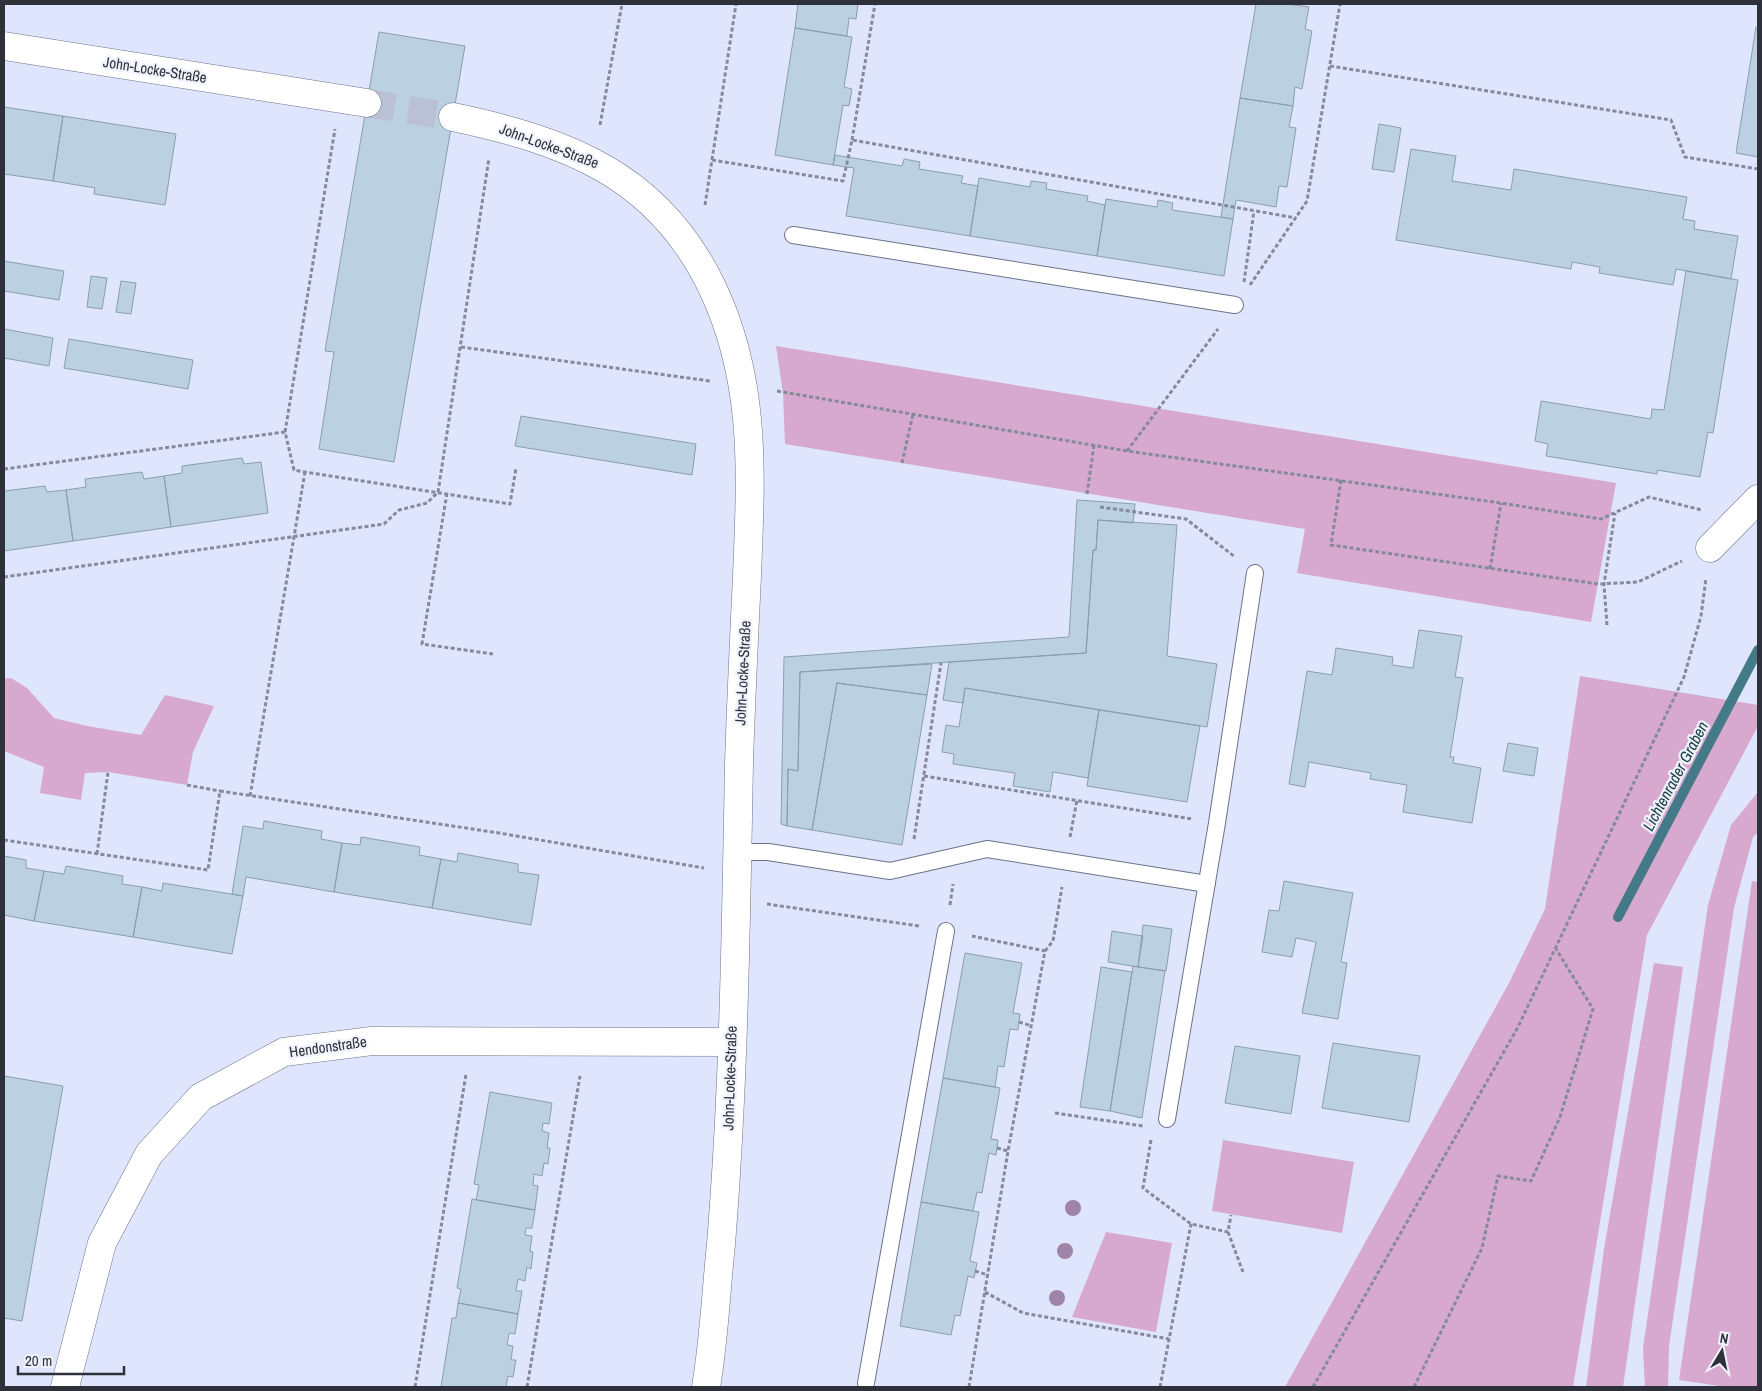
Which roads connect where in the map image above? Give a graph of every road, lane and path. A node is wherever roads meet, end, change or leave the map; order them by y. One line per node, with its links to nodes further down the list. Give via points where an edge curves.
1 (622, 4): 9 (path)
2 (736, 4): 13 (path)
3 (875, 4): 11 (path)
4 (1340, 4): 6 (path)
5 (4, 46): 7 (street, John-Locke-Straße)
6 (1330, 66): 14 (path, via 1672,120 1685,157); 17 (path, via 1307,201)
7 (367, 103)
8 (453, 117): 56 (street, John-Locke-Straße, via 511,129 605,167 650,200 674,226 712,288 738,356 749,434)
9 (600, 125)
10 (336, 128): 24 (path)
11 (852, 140): 13 (path, via 843,181); 16 (path)
12 (490, 154): 20 (path)
13 (712, 160): 15 (path)
14 (1758, 169)
15 (705, 205)
16 (1254, 211): 17 (path); 19 (path)
17 (1296, 218): 19 (path)
18 (792, 235): 19 (lane)
19 (1238, 301): 26 (path)
20 (461, 346): 21 (path); 32 (path)
21 (710, 381)
22 (772, 390): 23 (path)
23 (913, 414): 25 (path); 27 (path)
24 (284, 432): 29 (path); 30 (path, via 294,470)
25 (1094, 445): 26 (path); 34 (path)
26 (1127, 451): 31 (path)
27 (902, 463)
28 (516, 468): 33 (path, via 510,504)
29 (4, 469)
30 (305, 472): 32 (path); 40 (path)
31 (1341, 480): 36 (path); 42 (path, via 1331,546)
32 (438, 492): 33 (path); 40 (path, via 427,503 399,510 384,524)
33 (447, 493): 47 (path, via 422,644)
34 (1087, 494)
35 (1758, 499): 39 (street)
36 (1501, 503): 38 (path, via 1601,519); 42 (path)
37 (1100, 507): 43 (path, via 1186,519)
38 (1615, 512): 39 (path, via 1648,497); 45 (path)
39 (1739, 518): 41 (street)
40 (294, 537): 44 (path); 53 (path)
41 (1710, 548): 45 (path, via 1638,582); 65 (path, via 1701,616 1684,677)
42 (1490, 569): 45 (path)
43 (1255, 573): 54 (lane)
44 (4, 577)
45 (1604, 584): 46 (path)
46 (1607, 625)
47 (493, 654)
48 (941, 663): 50 (path)
49 (108, 772): 57 (path)
50 (924, 776): 54 (path); 59 (path)
51 (187, 785): 52 (path)
52 (220, 791): 53 (path); 57 (path, via 208,870)
53 (250, 796): 60 (path)
54 (1217, 823): 61 (lane)
55 (4, 840): 57 (path)
56 (737, 852): 59 (lane, via 768,852 890,871); 69 (street, John-Locke-Straße)
57 (97, 854)
58 (958, 856): 59 (lane); 61 (lane, via 987,849); 64 (path)
59 (910, 867)
60 (705, 868)
61 (1207, 884): 73 (lane)
62 (766, 904): 64 (path)
63 (1058, 920): 66 (path, via 1054,941)
64 (946, 930): 66 (path); 86 (lane)
65 (1556, 948): 93 (path, via 1518,1027); 94 (path, via 1593,1009 1560,1117 1531,1181 1498,1176 1482,1248)
66 (1045, 951): 68 (path)
67 (1019, 1022): 68 (path)
68 (1032, 1026): 77 (path)
69 (732, 1042): 87 (street, Hendonstraße, via 372,1040 284,1052 201,1096 148,1154 102,1243); 90 (street, John-Locke-Straße, via 725,1186)
70 (466, 1073): 88 (path)
71 (580, 1076): 89 (path)
72 (1055, 1113): 74 (path)
73 (1167, 1119)
74 (1144, 1126)
75 (1152, 1136): 79 (path, via 1143,1188)
76 (997, 1148): 77 (path)
77 (1008, 1151): 83 (path)
78 (1231, 1215): 80 (path)
79 (1190, 1224): 80 (path); 85 (path)
80 (1228, 1232): 82 (path)
81 (975, 1271): 83 (path)
82 (1243, 1272)
83 (988, 1275): 84 (path)
84 (985, 1292): 85 (path, via 1024,1313); 91 (path)
85 (1169, 1339): 92 (path)
86 (866, 1383)
87 (64, 1387)
88 (416, 1387)
89 (527, 1387)
90 (706, 1387)
91 (969, 1387)
92 (1160, 1387)
93 (1313, 1387)
94 (1414, 1387)

